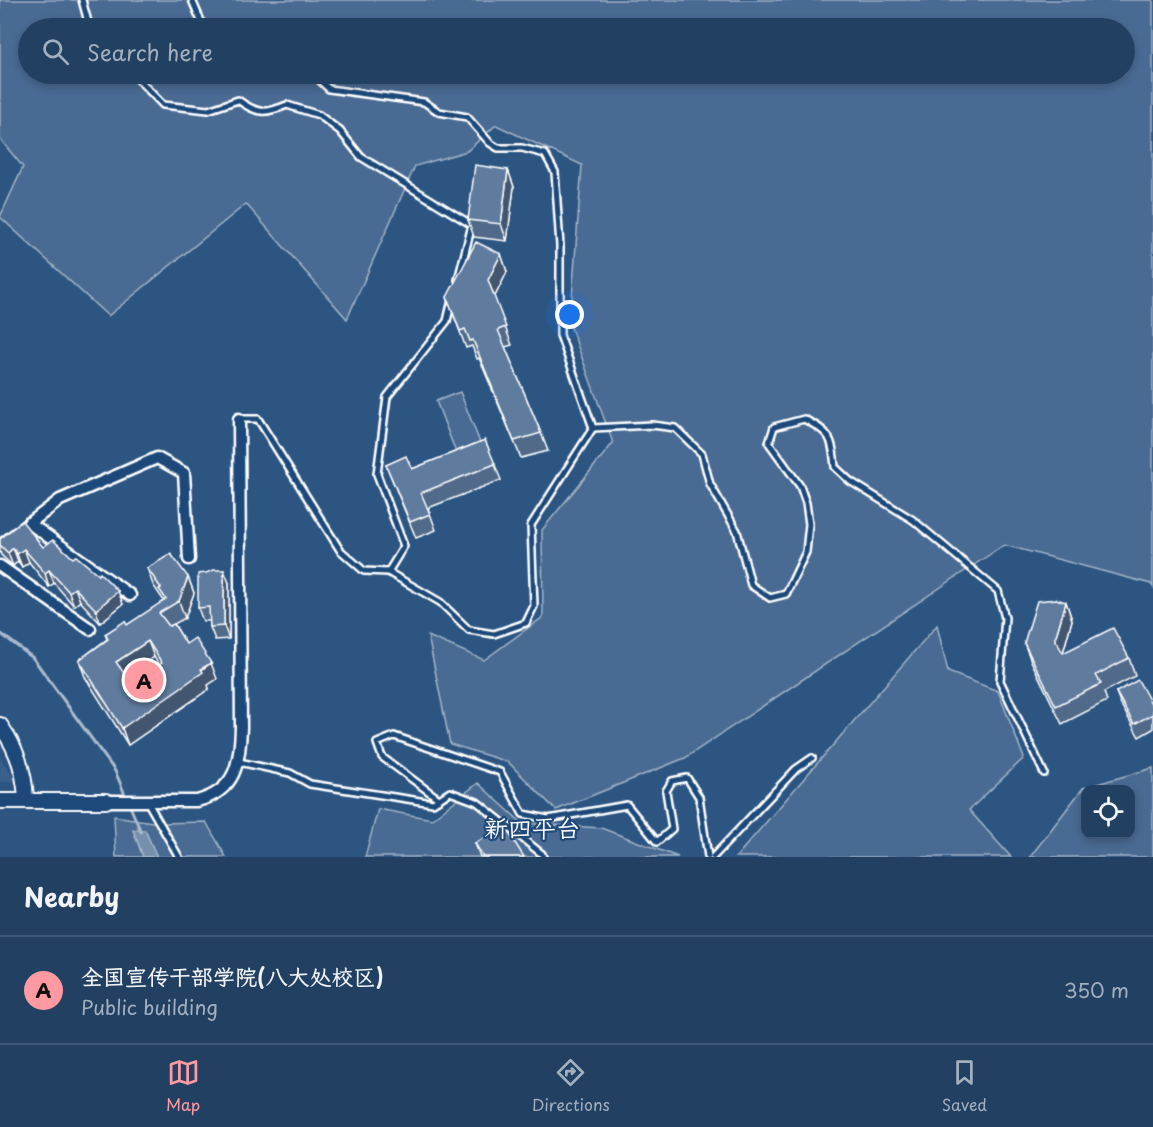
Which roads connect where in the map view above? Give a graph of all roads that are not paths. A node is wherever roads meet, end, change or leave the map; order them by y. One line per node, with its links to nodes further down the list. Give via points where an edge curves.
1 (82, 0): 3 (lane)
2 (192, 0): 4 (lane)
3 (87, 18)
4 (200, 18)
5 (143, 84): 13 (lane, via 164,105 208,110 238,100 251,110 271,112 287,105 319,115 340,131 361,157 472,225 447,321 387,397 377,474 404,546)
6 (324, 84): 8 (lane, via 329,89 424,102 439,112 467,117 498,148 522,147 545,154 555,172 560,335)
7 (239, 419): 13 (lane, via 258,419 340,550 364,572); 18 (street)
8 (592, 428): 13 (lane, via 531,525 534,606 526,622 494,634 469,630 440,603); 19 (lane, via 675,428 702,454 710,484 737,531 751,585 770,598 786,594 806,552 809,524 800,486 769,443 774,426 804,419 825,430 833,446 835,467 850,481 913,520 998,591 1005,618 1000,681)
9 (29, 524): 10 (street); 11 (street, via 60,500 157,458 184,473); 14 (street)
10 (0, 546)
11 (189, 559)
12 (0, 566): 15 (street)
13 (388, 572)
14 (130, 595)
15 (90, 629)
16 (2, 728): 21 (street, via 22,766)
17 (812, 758): 28 (lane, via 796,769)
18 (239, 762): 20 (lane, via 290,773 310,784 433,803); 24 (street, via 230,780 212,797 197,801)
19 (1044, 773)
20 (439, 799): 26 (lane, via 450,792 477,802); 27 (lane, via 382,757 377,744 394,736 500,772 523,814 548,819 627,805 657,842 672,829 666,791 672,781 687,778 699,797)
21 (26, 800): 22 (street); 23 (street)
22 (0, 801)
23 (106, 801): 24 (street)
24 (147, 801): 25 (lane)
25 (179, 857)
26 (543, 857)
27 (708, 857)
28 (713, 857)

